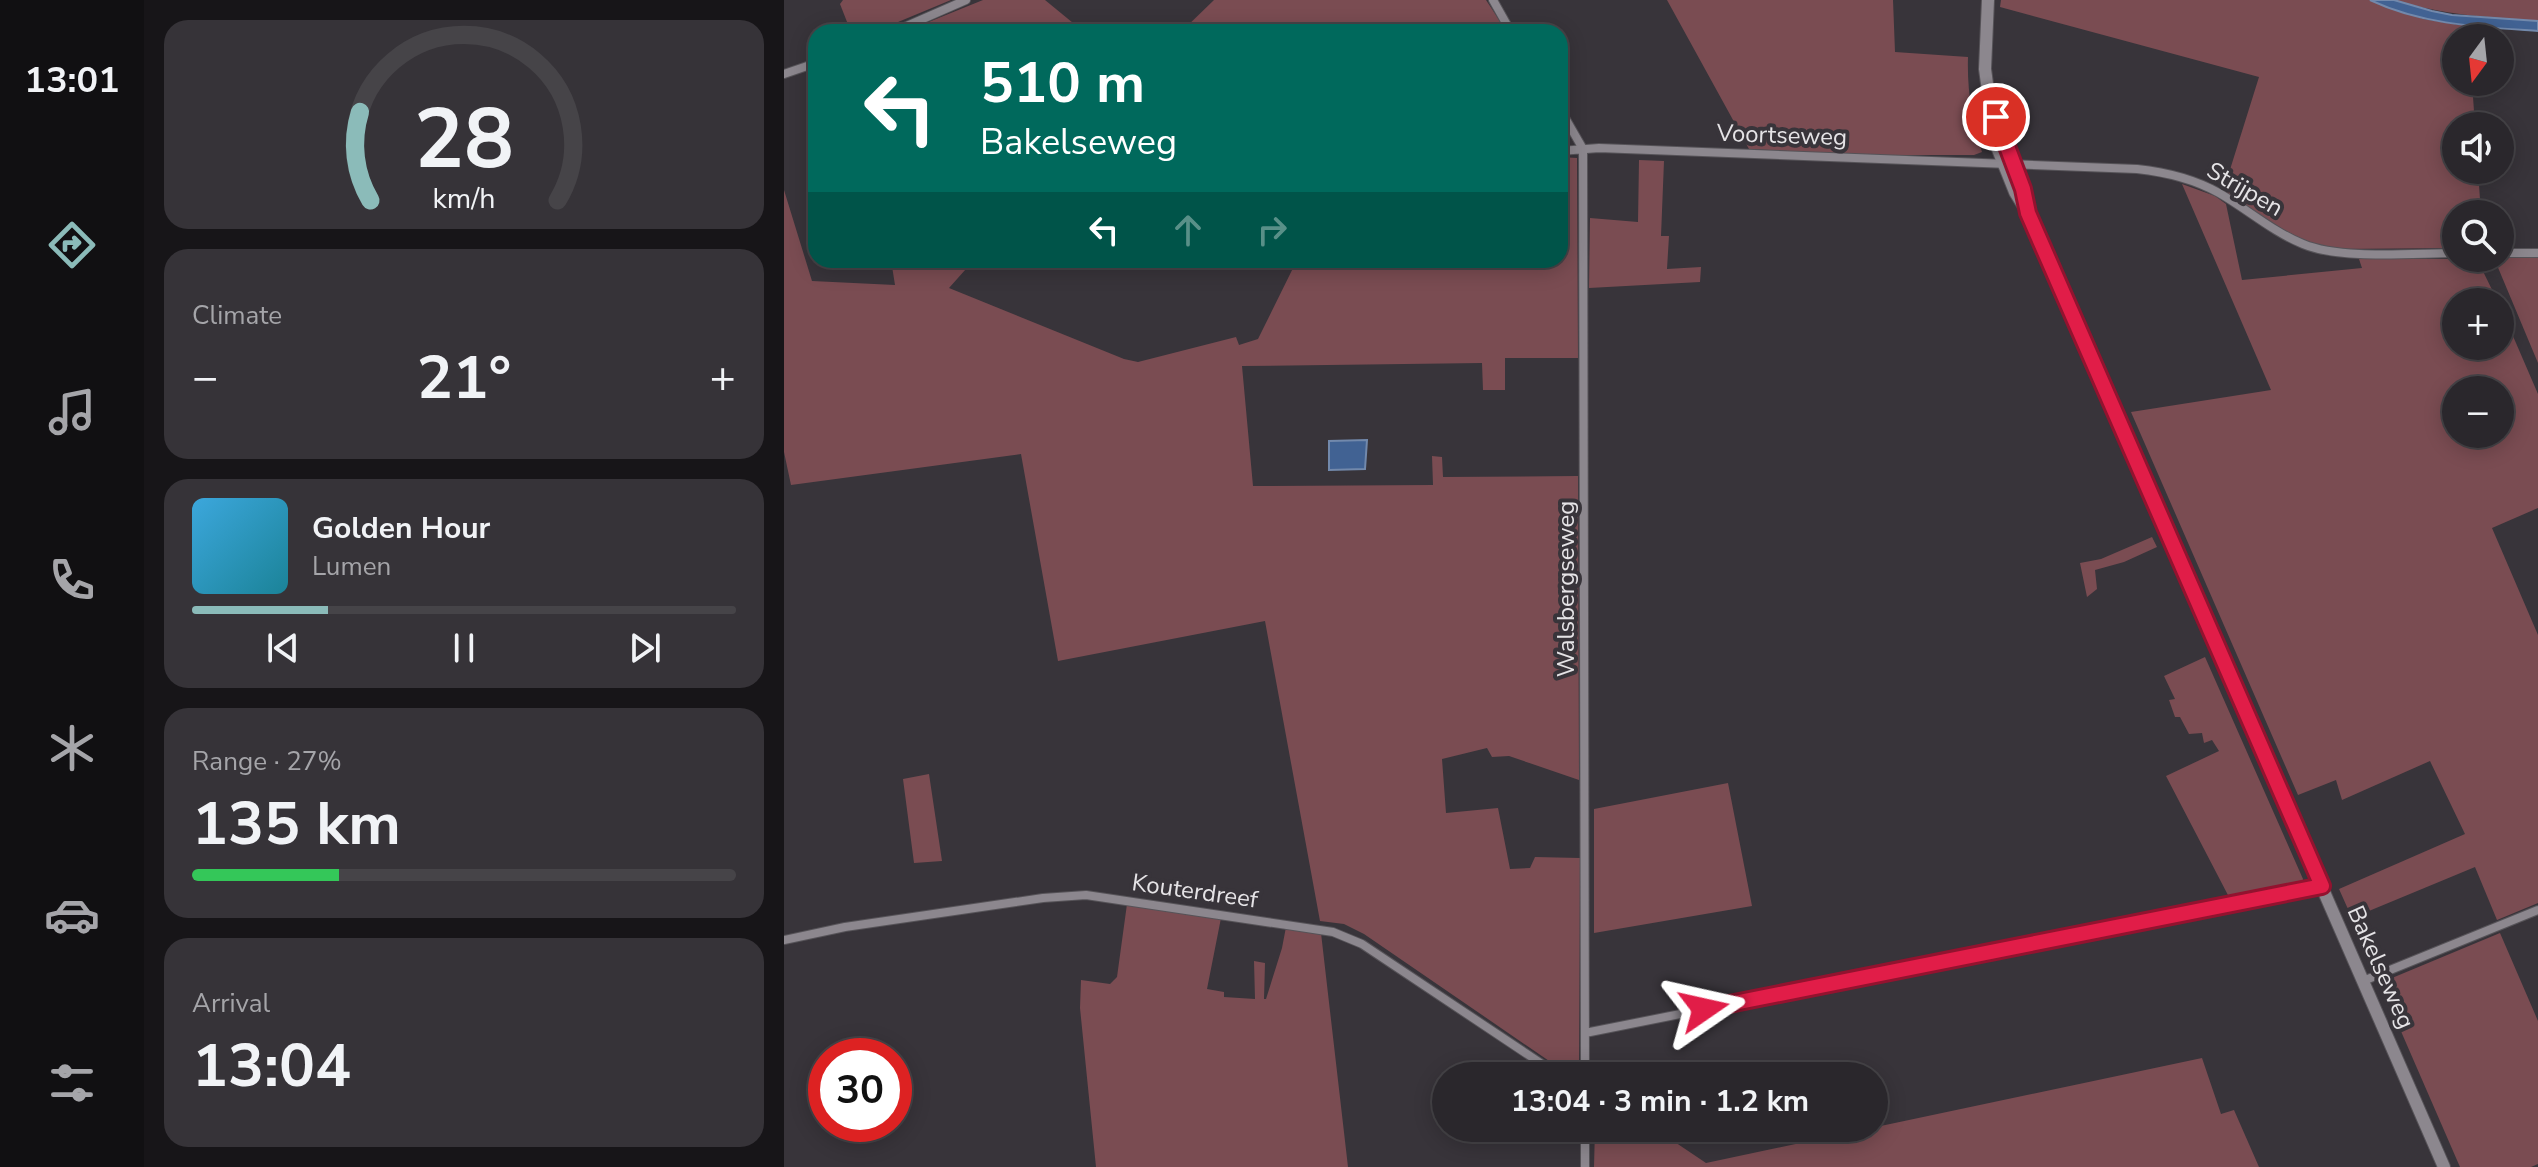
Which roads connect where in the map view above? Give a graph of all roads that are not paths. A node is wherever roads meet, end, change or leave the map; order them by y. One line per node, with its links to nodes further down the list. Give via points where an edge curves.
1 (966, 0): 4 (street)
2 (1493, 0): 5 (street)
3 (1988, 0): 11 (main road, Bakelseweg, via 1985,69)
4 (911, 24)
5 (1506, 24)
6 (808, 66): 7 (street)
7 (784, 74)
8 (1568, 123): 9 (street, Walsbergseweg)
9 (1583, 149): 10 (street, Voortseweg); 11 (street, Voortseweg); 19 (street, Walsbergseweg)
10 (1568, 150)
11 (2008, 164): 12 (street, Strijpen, via 2156,171 2217,192 2304,245 2334,253); 15 (main road, Bakelseweg)
12 (2442, 253)
13 (2514, 253): 14 (street)
14 (2538, 253)
15 (2322, 886): 18 (main road, Bakelseweg); 19 (street)
16 (2538, 910): 18 (street)
17 (784, 940): 20 (street, Kouterdreef, via 1086,895 1333,932 1362,944)
18 (2363, 981): 24 (main road, Bakelseweg)
19 (1585, 1033): 21 (street, Walsbergseweg)
20 (1539, 1062)
21 (1585, 1062)
22 (1585, 1142): 23 (street)
23 (1585, 1167)
24 (2444, 1167)

